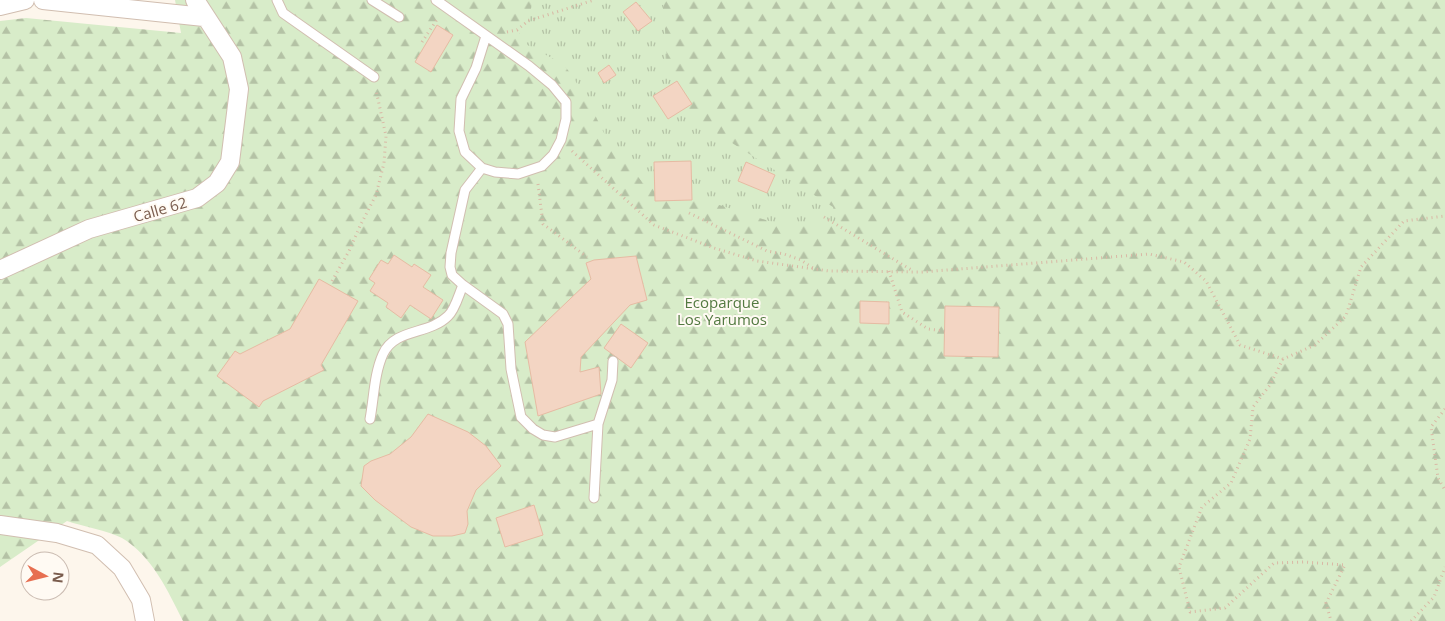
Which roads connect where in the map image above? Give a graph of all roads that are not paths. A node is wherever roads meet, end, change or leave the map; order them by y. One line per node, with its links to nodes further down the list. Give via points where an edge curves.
1 (25, 0): 7 (street)
2 (43, 0): 8 (street)
3 (195, 0): 10 (street, Calle 62)
4 (277, 0): 12 (lane, via 284,13)
5 (372, 0): 9 (lane)
6 (436, 0): 11 (lane)
7 (0, 6)
8 (163, 7): 10 (street)
9 (399, 16)
10 (204, 17): 14 (street, Calle 62, via 232,57 240,89 230,162 217,183 197,198 89,229)
11 (486, 36): 13 (lane, via 462,98 459,131 465,152); 13 (lane, via 552,84 566,102 566,119 561,140 542,166 518,174)
12 (374, 77)
13 (482, 168): 15 (lane, via 465,190 451,253 452,275)
14 (0, 270)
15 (463, 285): 17 (lane, via 449,316 433,327 391,342 383,353); 18 (lane, via 503,314 508,324 511,369 521,417 543,435 555,437)
16 (613, 361): 18 (lane, via 612,380)
17 (370, 419)
18 (598, 424): 19 (lane)
19 (594, 498)
20 (0, 525): 21 (street, via 57,533 97,545 122,568 141,600)
21 (145, 621)

